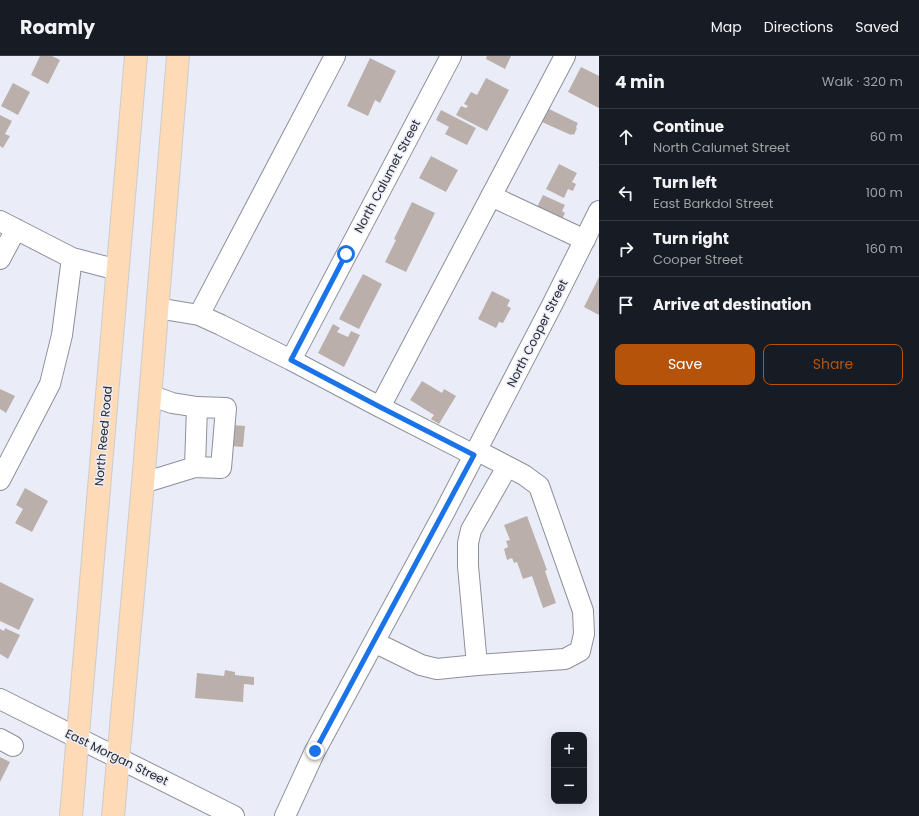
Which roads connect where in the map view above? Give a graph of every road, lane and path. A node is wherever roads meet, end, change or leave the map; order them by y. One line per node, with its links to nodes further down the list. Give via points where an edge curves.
1 (136, 56): 12 (main road, North Reed Road)
2 (178, 56): 13 (main road)
3 (335, 56): 14 (street)
4 (451, 56): 15 (street, North Calumet Street)
5 (565, 56): 6 (street)
6 (492, 196): 9 (street); 18 (street)
7 (599, 211): 9 (street, North Cooper Street)
8 (8, 225): 10 (street); 11 (street)
9 (585, 240): 19 (street, North Cooper Street)
10 (72, 258): 12 (street); 22 (street, via 62,335 50,384)
11 (0, 259)
12 (118, 270): 27 (main road, North Reed Road)
13 (157, 308): 14 (street); 16 (main road)
14 (199, 315): 15 (street)
15 (291, 360): 18 (street)
16 (150, 395): 17 (street, via 172,403); 23 (main road)
17 (198, 407): 20 (street); 20 (street, via 226,408 221,468)
18 (380, 407): 19 (street)
19 (475, 453): 21 (street); 24 (street, North Cooper Street)
20 (194, 467): 23 (street)
21 (507, 467): 25 (street, via 471,530 468,543); 25 (street, via 539,486 584,610 584,634 580,651 565,659)
22 (0, 480)
23 (143, 483): 28 (main road)
24 (374, 642): 25 (street, via 421,665 437,669); 32 (street, North Cooper Street, via 315,751)
25 (477, 665)
26 (0, 699): 27 (street, East Morgan Street)
27 (77, 737): 28 (street, East Morgan Street); 29 (main road, North Reed Road)
28 (118, 757): 30 (main road); 31 (street, East Morgan Street)
29 (71, 816)
30 (113, 816)
31 (234, 816)
32 (285, 816)

